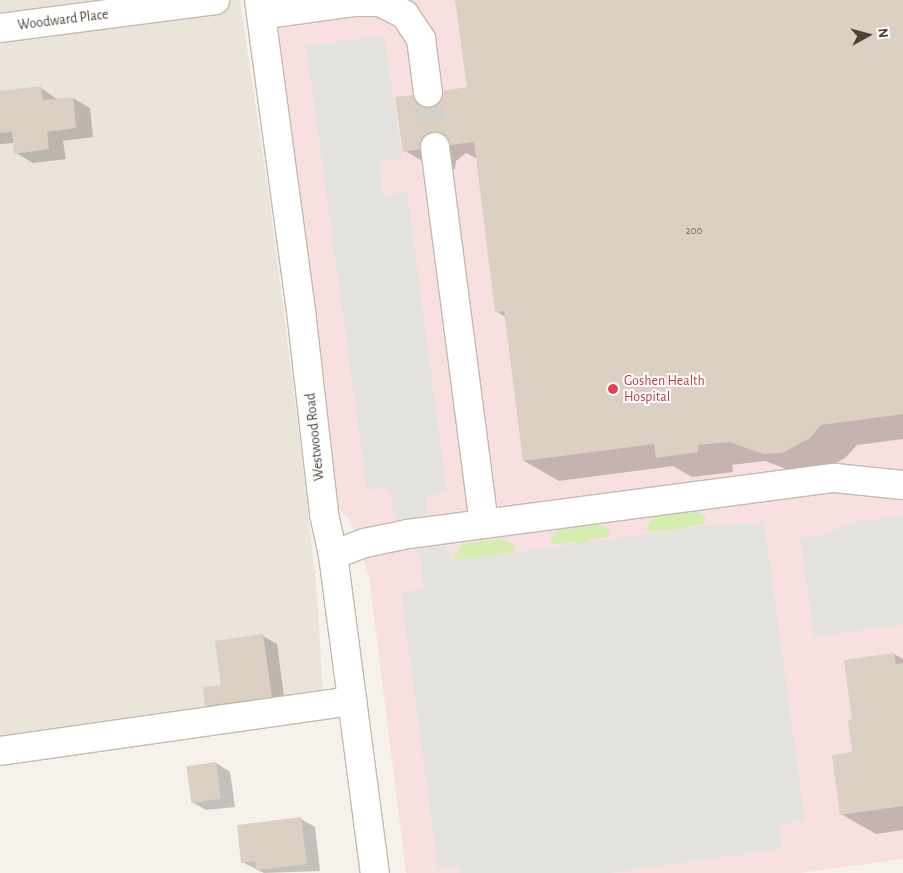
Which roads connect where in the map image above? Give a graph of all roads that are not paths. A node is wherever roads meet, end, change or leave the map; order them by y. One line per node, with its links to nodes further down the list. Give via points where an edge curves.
1 (215, 0): 3 (street, Woodward Place)
2 (260, 7): 4 (street, via 380,2 405,15 421,39); 8 (street, Westwood Road, via 301,311 324,514)
3 (0, 28)
4 (428, 93)
5 (435, 147): 7 (street)
6 (903, 485): 7 (street, via 835,478)
7 (484, 524): 8 (street, via 408,534 365,543)
8 (333, 555): 9 (street, Westwood Road)
9 (352, 701): 10 (street); 11 (street, Westwood Road)
10 (0, 751)
11 (375, 873)

